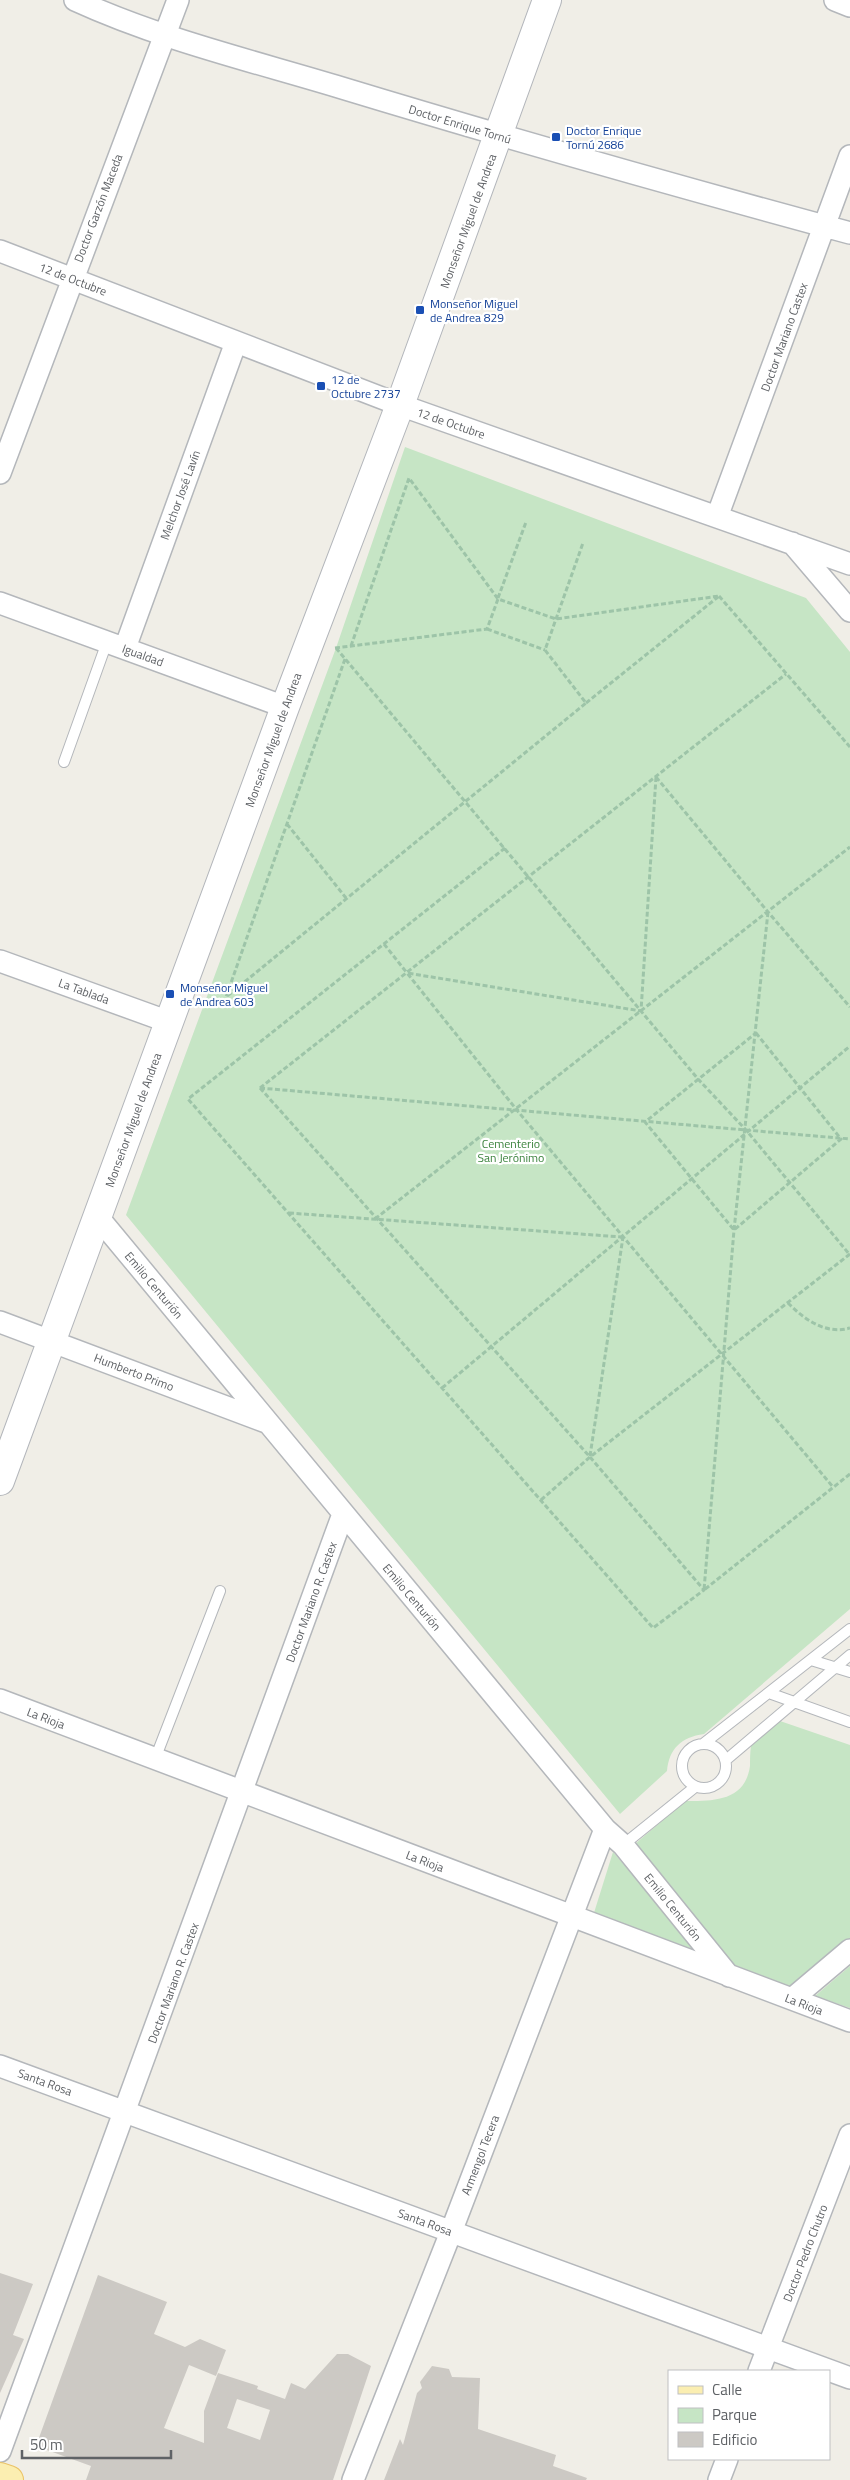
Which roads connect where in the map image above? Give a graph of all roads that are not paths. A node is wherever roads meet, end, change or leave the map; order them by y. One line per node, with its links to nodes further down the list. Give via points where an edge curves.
1 (75, 0): 6 (street, Doctor Enrique Tornú)
2 (178, 0): 6 (street, Doctor Garzón Maceda)
3 (547, 0): 7 (main road, Monseñor Miguel de Andrea)
4 (835, 0): 5 (street)
5 (850, 6)
6 (165, 34): 7 (street, Doctor Enrique Tornú); 12 (street, Doctor Garzón Maceda)
7 (500, 136): 9 (street, Doctor Enrique Tornú); 14 (main road, Monseñor Miguel de Andrea)
8 (850, 156): 9 (street, Doctor Mariano Castex)
9 (825, 226): 10 (street, Doctor Enrique Tornú); 16 (street, Doctor Mariano Castex)
10 (850, 233)
11 (0, 251): 12 (street, 12 de Octubre)
12 (72, 279): 13 (street, 12 de Octubre); 15 (street, Doctor Garzón Maceda)
13 (236, 342): 14 (street, 12 de Octubre); 21 (street, Melchor José Lavín)
14 (400, 405): 16 (street, 12 de Octubre); 22 (main road, Monseñor Miguel de Andrea)
15 (0, 473)
16 (717, 517): 17 (street, 12 de Octubre)
17 (792, 543): 18 (street, 12 de Octubre); 20 (street)
18 (850, 564)
19 (0, 603): 21 (street, Igualdad)
20 (850, 611)
21 (116, 645): 22 (street, Igualdad); 23 (lane)
22 (285, 707): 25 (main road, Monseñor Miguel de Andrea)
23 (64, 762)
24 (0, 961): 25 (street, La Tablada)
25 (169, 1022): 26 (main road, Monseñor Miguel de Andrea)
26 (97, 1216): 28 (main road, Monseñor Miguel de Andrea); 29 (street, Emilio Centurión)
27 (0, 1322): 28 (street, Humberto Primo)
28 (51, 1341): 29 (street, Humberto Primo); 30 (main road, Monseñor Miguel de Andrea)
29 (268, 1423): 31 (street, Emilio Centurión)
30 (0, 1481)
31 (343, 1514): 46 (street, Doctor Mariano R. Castex); 47 (street, Emilio Centurión)
32 (220, 1591): 43 (lane)
33 (850, 1630): 35 (lane)
34 (850, 1655): 36 (lane)
35 (811, 1660): 36 (lane); 38 (lane)
36 (836, 1667): 37 (lane); 40 (lane)
37 (850, 1672)
38 (769, 1692): 40 (lane); 42 (lane)
39 (0, 1700): 43 (street, La Rioja)
40 (796, 1701): 41 (lane); 44 (lane)
41 (850, 1722)
42 (703, 1744): 44 (lane, via 717,1748); 45 (lane, via 689,1750 682,1762 684,1777)
43 (156, 1759): 46 (street, La Rioja)
44 (726, 1760): 45 (lane, via 725,1775 721,1781 709,1788)
45 (694, 1786): 48 (lane)
46 (243, 1792): 49 (street, La Rioja); 55 (street, Doctor Mariano R. Castex)
47 (605, 1829): 48 (street, Emilio Centurión); 49 (street, Armengol Tecera)
48 (623, 1845): 51 (street, Emilio Centurión)
49 (571, 1917): 51 (street, La Rioja); 57 (street, Armengol Tecera)
50 (850, 1950): 52 (street)
51 (729, 1976): 52 (street, La Rioja)
52 (792, 1999): 53 (street, La Rioja)
53 (850, 2021)
54 (0, 2066): 55 (street, Santa Rosa)
55 (126, 2112): 57 (street, Santa Rosa); 63 (street, Doctor Mariano R. Castex)
56 (850, 2134): 58 (street, Doctor Pedro Chutro)
57 (451, 2232): 58 (street, Santa Rosa); 67 (street, Armengol Tecera)
58 (768, 2348): 59 (street, Doctor Pedro Chutro); 60 (street, Santa Rosa)
59 (759, 2370)
60 (828, 2370)
61 (830, 2371): 62 (street, Santa Rosa)
62 (850, 2378)
63 (0, 2451)
64 (727, 2460): 68 (street)
65 (0, 2477): 66 (main road)
66 (9, 2480)
67 (353, 2480)
68 (719, 2480)

